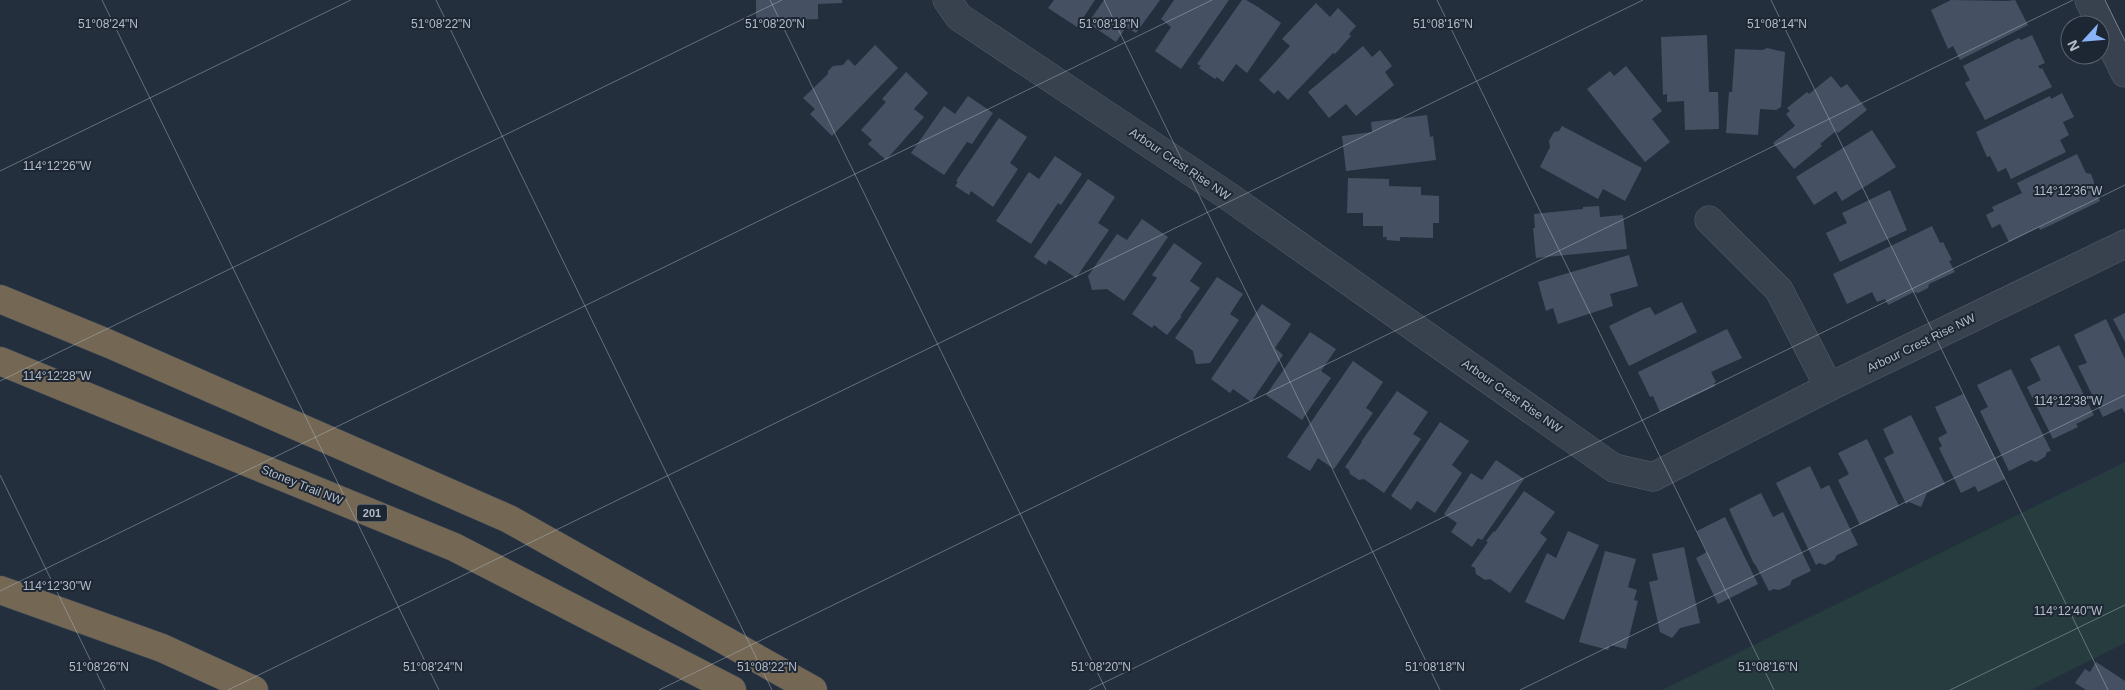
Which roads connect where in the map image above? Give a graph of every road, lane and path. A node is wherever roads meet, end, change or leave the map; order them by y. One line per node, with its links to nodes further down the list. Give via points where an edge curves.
1 (947, 0): 8 (street, Arbour Crest Rise NW, via 959,17 1228,196 1614,468 1653,477)
2 (2089, 0): 3 (street)
3 (2125, 73)
4 (1709, 220): 8 (street, via 1779,290)
5 (2125, 244): 8 (street, Arbour Crest Rise NW)
6 (0, 299): 12 (highway, via 509,519)
7 (0, 361): 11 (highway, Stoney Trail NW / 201, via 454,548)
8 (1829, 387)
9 (0, 590): 10 (highway, via 162,648)
10 (254, 690)
11 (732, 690)
12 (813, 690)

